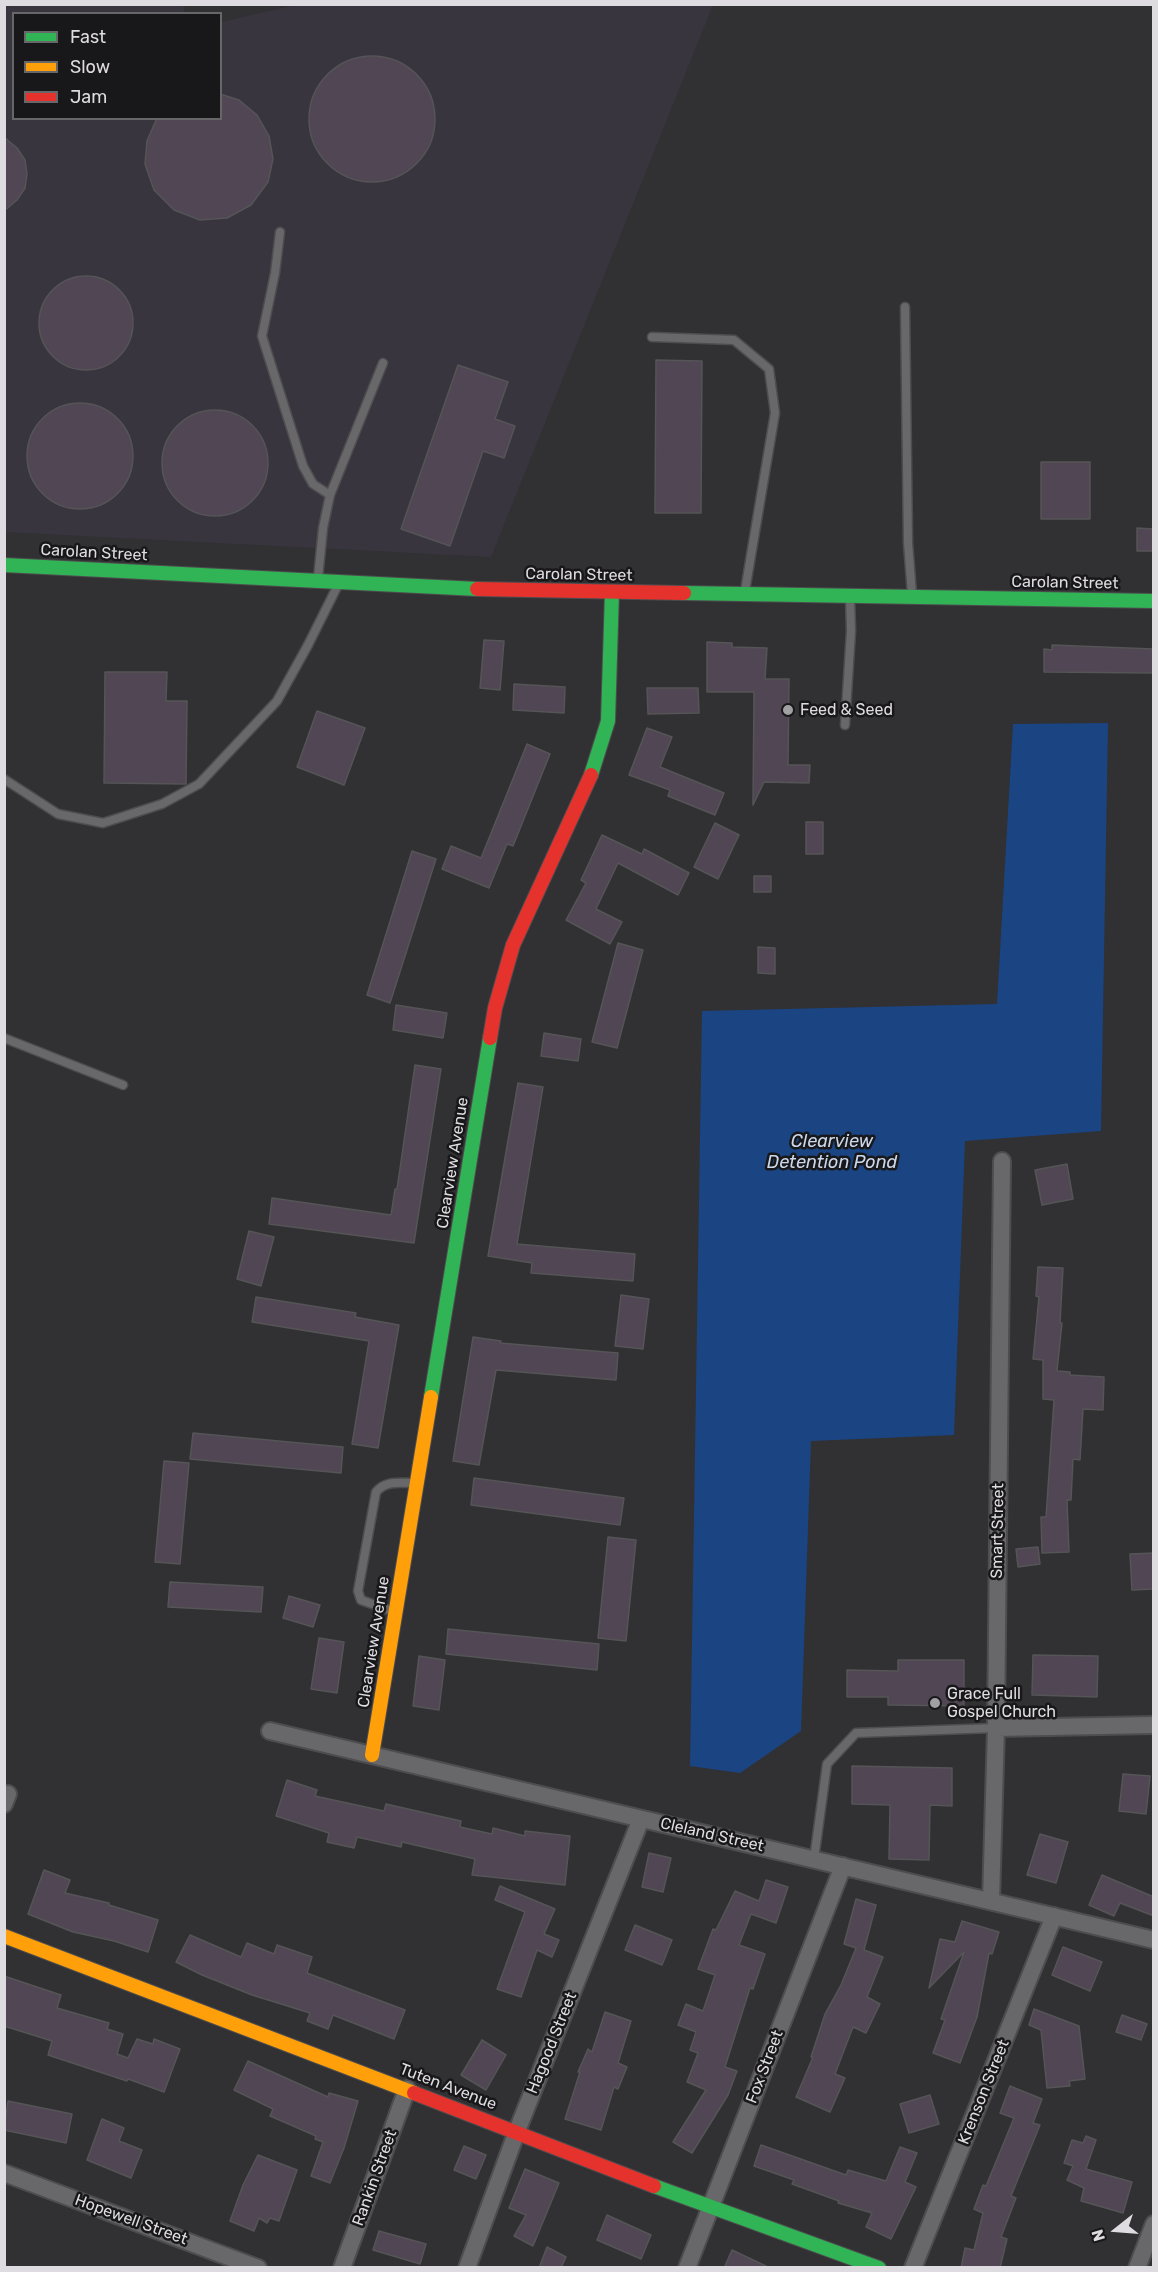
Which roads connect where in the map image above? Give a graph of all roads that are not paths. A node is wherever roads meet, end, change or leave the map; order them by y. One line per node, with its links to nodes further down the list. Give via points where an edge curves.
1 (280, 232): 5 (lane, via 262,336 303,466 313,484)
2 (905, 307): 12 (lane)
3 (652, 337): 10 (lane, via 734,340 769,369 775,413)
4 (383, 363): 5 (lane)
5 (330, 495): 7 (lane)
6 (4, 565): 7 (street, Carolan Street)
7 (318, 581): 8 (street, Carolan Street)
8 (339, 582): 9 (street, Carolan Street); 15 (lane, via 278,701 199,784 162,804 103,823 58,814)
9 (612, 592): 10 (street, Carolan Street); 19 (street, Clearview Avenue, via 609,721 595,766 513,945 495,1008)
10 (745, 594): 11 (street, Carolan Street)
11 (850, 596): 12 (street, Carolan Street); 14 (lane)
12 (912, 597): 13 (street, Carolan Street)
13 (1154, 601)
14 (844, 725)
15 (4, 779)
16 (4, 1038): 17 (lane)
17 (123, 1085)
18 (1002, 1161): 22 (street, Smart Street)
19 (417, 1483): 20 (street, Clearview Avenue); 20 (lane, via 392,1483 376,1492 358,1591 365,1603)
20 (396, 1612): 24 (street, Clearview Avenue)
21 (1154, 1725): 22 (street)
22 (996, 1728): 26 (lane, via 856,1733 827,1764); 28 (street, Smart Street)
23 (270, 1731): 24 (street, Cleland Street)
24 (372, 1755): 25 (street, Cleland Street)
25 (641, 1819): 26 (street, Cleland Street); 33 (street, Hagood Street)
26 (814, 1859): 27 (street, Cleland Street)
27 (843, 1866): 28 (street, Cleland Street); 35 (street, Fox Street)
28 (991, 1901): 29 (street, Cleland Street)
29 (1054, 1916): 31 (street, Cleland Street); 42 (street, Krenson Street)
30 (4, 1936): 32 (street, Tuten Avenue)
31 (1154, 1940)
32 (407, 2089): 33 (street, Tuten Avenue); 38 (street, Rankin Street)
33 (517, 2132): 35 (street, Tuten Avenue); 39 (street, Hagood Street)
34 (4, 2173): 37 (street, Hopewell Street)
35 (710, 2206): 40 (street, Fox Street); 41 (street, Tuten Avenue)
36 (1154, 2224): 43 (street)
37 (258, 2268)
38 (342, 2268)
39 (467, 2268)
40 (687, 2268)
41 (879, 2268)
42 (913, 2268)
43 (1137, 2268)

